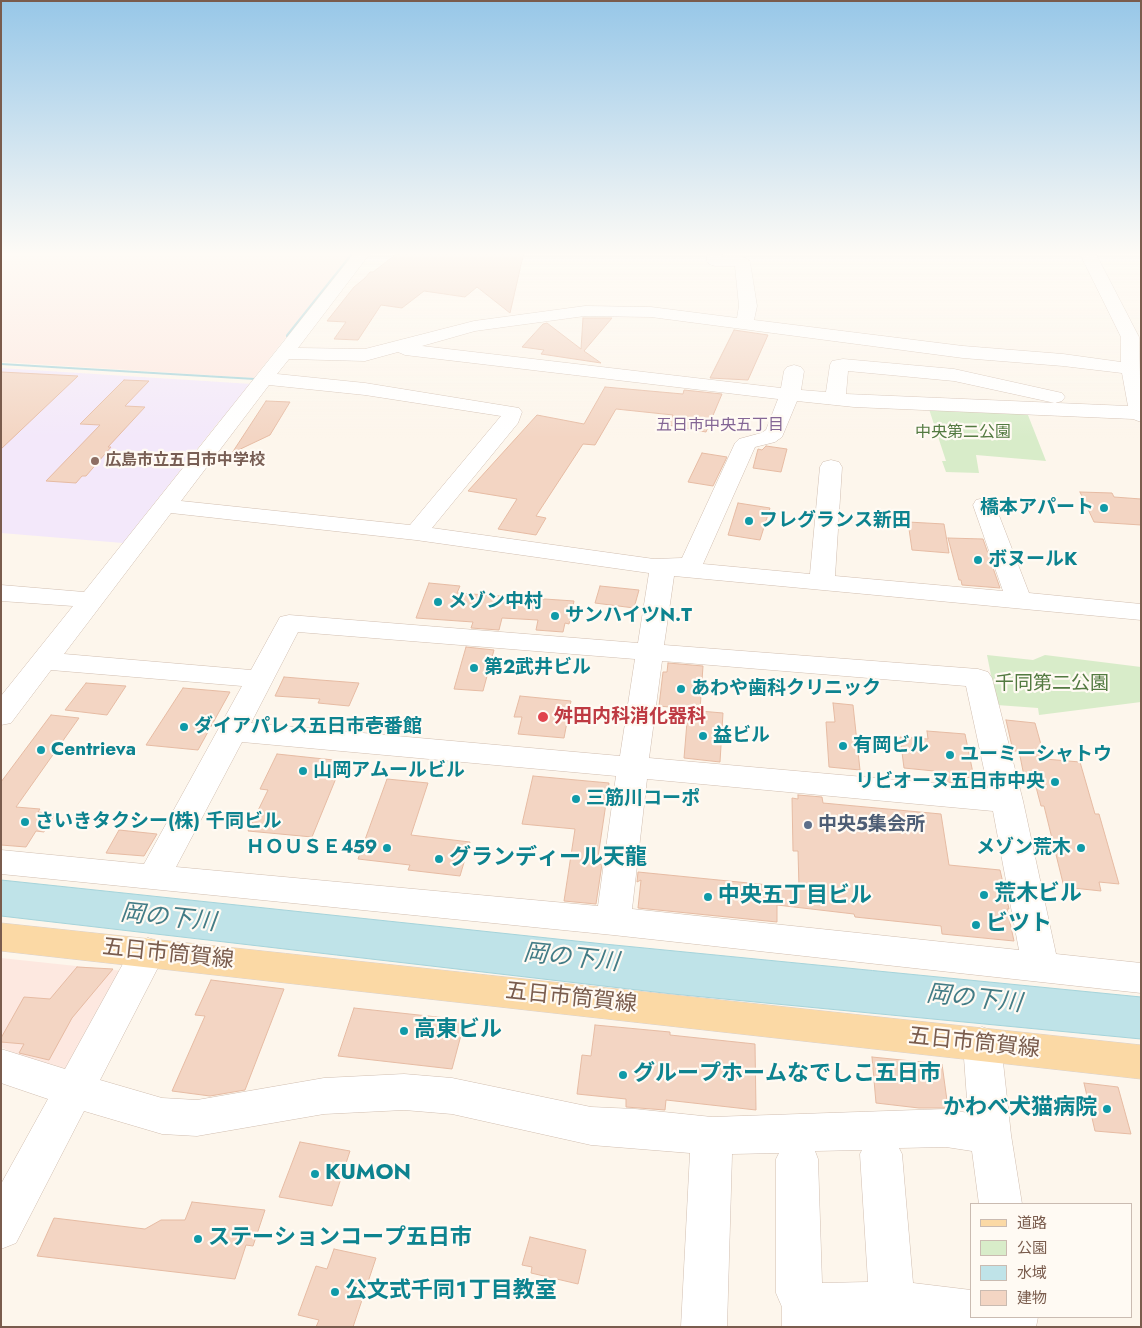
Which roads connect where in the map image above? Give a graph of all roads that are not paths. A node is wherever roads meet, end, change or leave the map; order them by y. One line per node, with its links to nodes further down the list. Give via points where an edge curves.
1 (315, 314): 8 (street)
2 (563, 314): 7 (street, via 474,326)
3 (666, 314): 6 (street)
4 (746, 314): 6 (street)
5 (1118, 314): 9 (street, via 1130,337)
6 (744, 324): 9 (street)
7 (391, 348): 8 (street, via 364,354); 11 (street)
8 (285, 353): 10 (street)
9 (1134, 371): 14 (street)
10 (265, 379): 17 (street); 18 (street, via 365,389 512,412 511,418)
11 (792, 383): 12 (street); 19 (street, via 775,433 746,443 691,564)
12 (835, 400): 13 (street); 13 (street, via 839,366 843,365 954,375 1054,396)
13 (1089, 411): 14 (street)
14 (1140, 414)
15 (831, 467): 20 (street)
16 (984, 505): 23 (street)
17 (166, 506): 18 (street); 22 (street)
18 (416, 533): 19 (street)
19 (666, 567): 20 (street); 25 (street, via 662,570)
20 (822, 583): 23 (street)
21 (1, 593): 22 (street)
22 (90, 600): 26 (street)
23 (1019, 601): 24 (street)
24 (1141, 612)
25 (650, 651): 27 (street, via 289,623); 30 (street); 31 (street, via 978,678)
26 (44, 661): 27 (street); 28 (street)
27 (260, 679): 29 (street)
28 (1, 716)
29 (232, 731): 30 (street); 33 (street)
30 (633, 767): 31 (street); 34 (street)
31 (1007, 801): 37 (street)
32 (1, 862): 33 (street)
33 (153, 878): 34 (street)
34 (613, 921): 37 (street)
35 (1, 937): 36 (main road, 五日市筒賀線)
36 (148, 952): 39 (main road, 五日市筒賀線); 42 (street)
37 (1041, 968): 38 (street)
38 (1141, 978)
39 (982, 1044): 40 (main road, 五日市筒賀線); 43 (street)
40 (1141, 1062)
41 (1, 1066): 42 (street)
42 (76, 1089): 44 (street, via 162,1116 197,1118 324,1096 404,1092 452,1096 591,1126); 48 (street)
43 (990, 1135): 44 (street, via 937,1128); 47 (street)
44 (712, 1136): 52 (street)
45 (882, 1154): 50 (street, via 891,1286)
46 (797, 1159): 51 (street, via 799,1293)
47 (1000, 1203)
48 (1, 1228)
49 (970, 1313): 50 (street)
50 (899, 1315): 51 (street)
51 (805, 1317)
52 (704, 1327)

